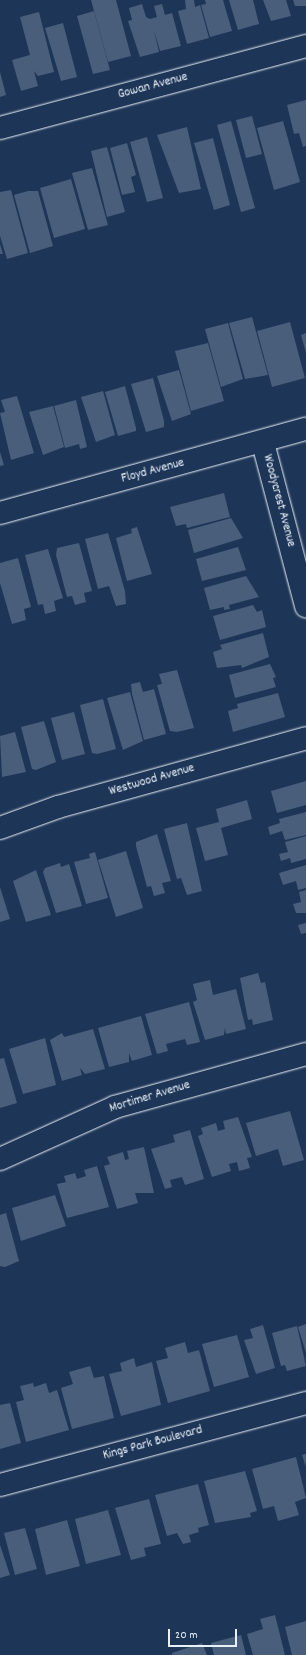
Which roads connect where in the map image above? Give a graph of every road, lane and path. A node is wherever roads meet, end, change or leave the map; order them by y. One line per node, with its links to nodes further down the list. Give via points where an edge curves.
1 (306, 46): 2 (street, Gowan Avenue)
2 (0, 128)
3 (306, 429): 4 (street, Floyd Avenue)
4 (263, 443): 5 (street, Floyd Avenue); 6 (street, Woodycrest Avenue)
5 (0, 513)
6 (306, 606)
7 (306, 738): 8 (street, Westwood Avenue, via 58,807)
8 (0, 828)
9 (306, 1054): 10 (street, Mortimer Avenue, via 115,1107)
10 (0, 1159)
11 (306, 1403): 12 (street, Kings Park Boulevard)
12 (0, 1485)

